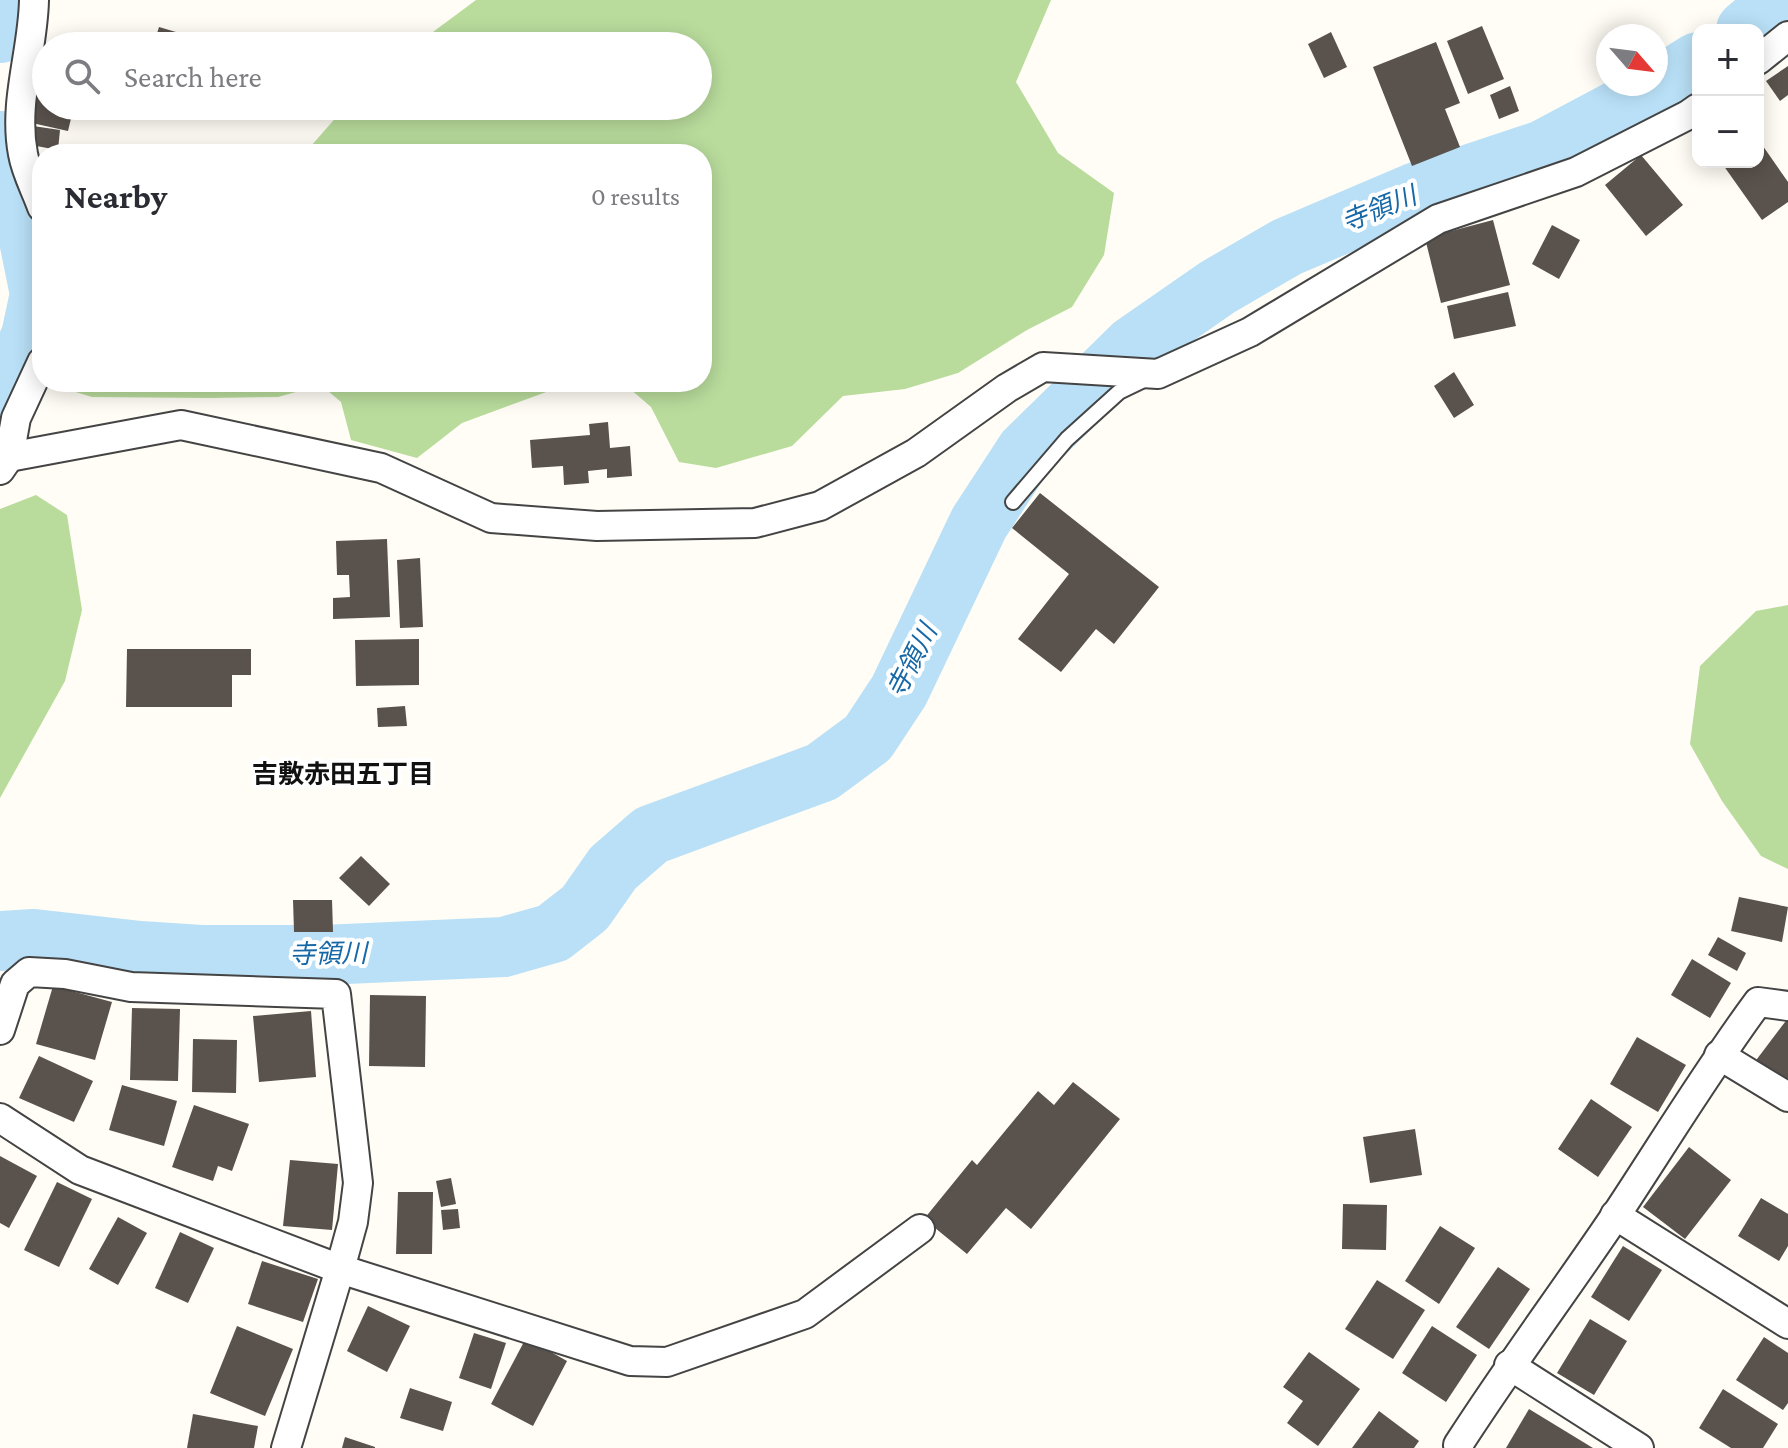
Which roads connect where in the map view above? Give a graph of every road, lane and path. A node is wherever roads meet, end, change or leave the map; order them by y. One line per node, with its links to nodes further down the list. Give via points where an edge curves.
1 (34, 0): 5 (street, via 21,91 23,155)
2 (1788, 36): 3 (street)
3 (1764, 55)
4 (1692, 112): 6 (street, via 1576,172 1438,219 1250,332)
5 (32, 180)
6 (1150, 373): 8 (street, via 1043,367 916,453 820,506 755,523 597,526 491,518 381,468 181,425); 9 (lane, via 1119,392 1067,439)
7 (32, 384): 8 (street)
8 (4, 464)
9 (1013, 502)
10 (1788, 1006): 12 (street, via 1758,1002)
11 (0, 1030): 17 (street, via 15,984 29,972 131,987 336,994 358,1183)
12 (1719, 1055): 13 (street); 15 (street)
13 (1788, 1097)
14 (0, 1118): 17 (street, via 80,1170)
15 (1615, 1215): 18 (street); 19 (street)
16 (920, 1229): 17 (street, via 805,1314 667,1362 630,1361)
17 (340, 1269): 20 (street)
18 (1788, 1324)
19 (1509, 1365): 21 (street); 22 (street)
20 (286, 1448)
21 (1459, 1448)
22 (1639, 1448)

